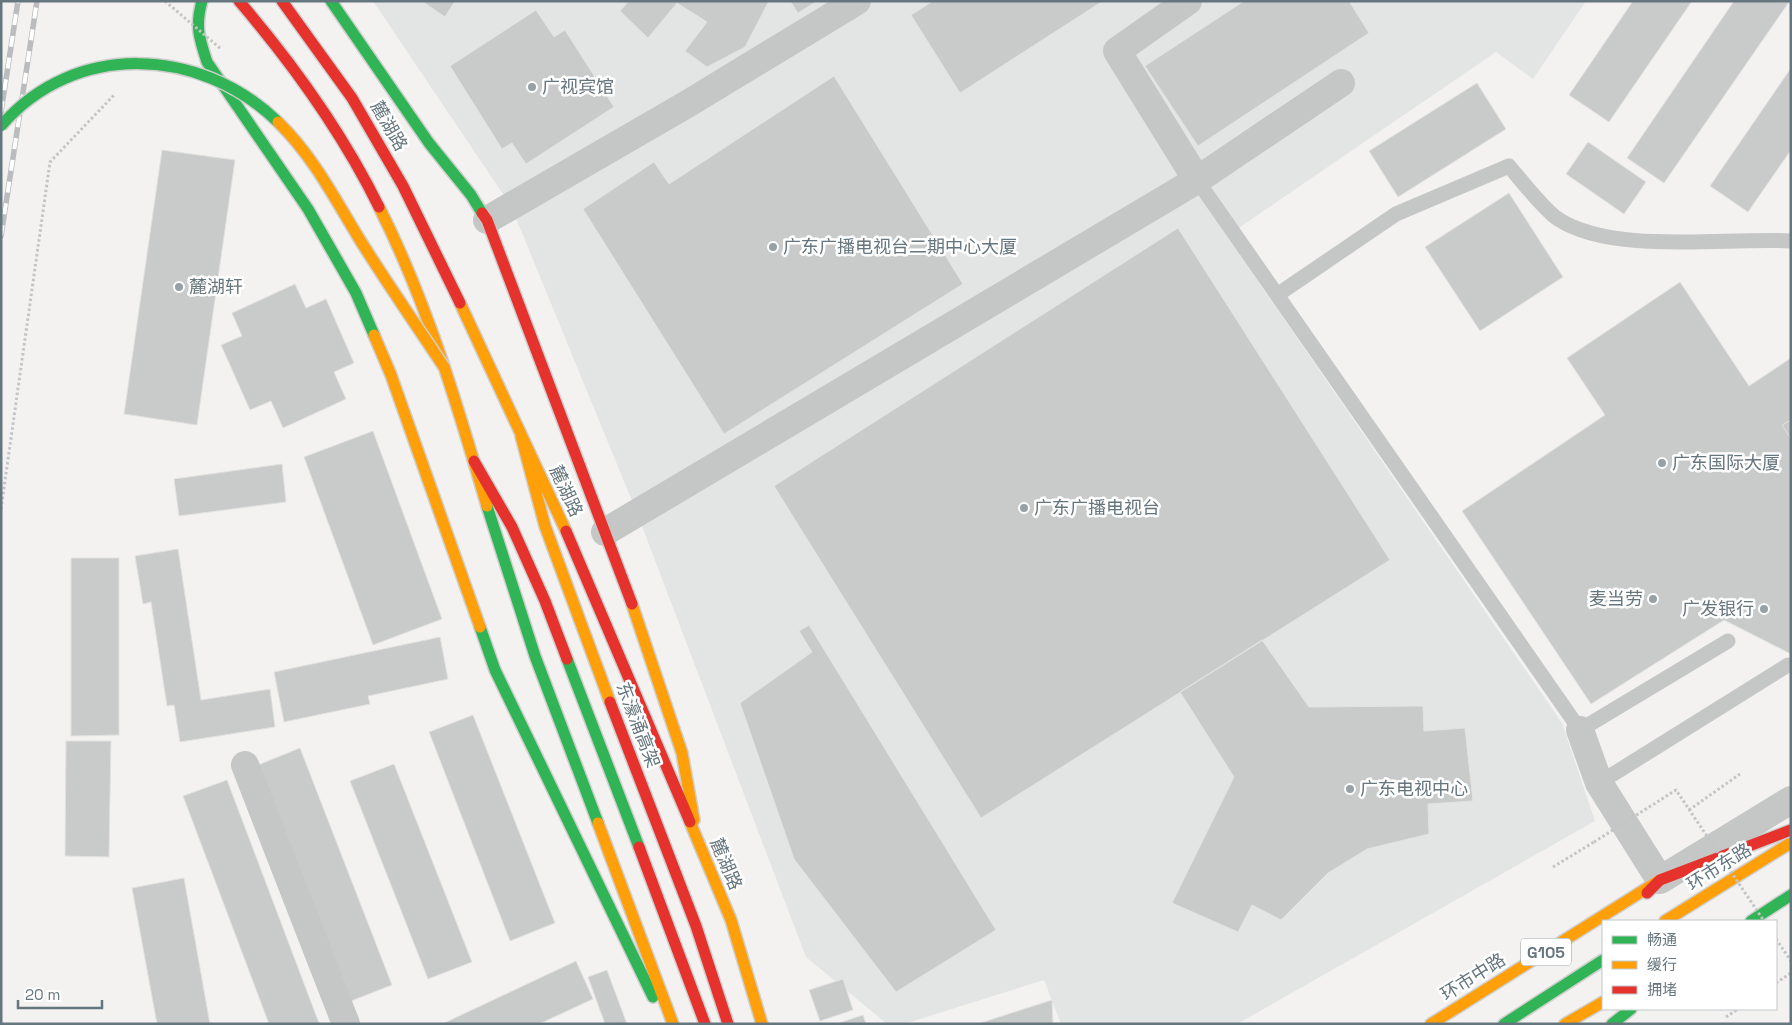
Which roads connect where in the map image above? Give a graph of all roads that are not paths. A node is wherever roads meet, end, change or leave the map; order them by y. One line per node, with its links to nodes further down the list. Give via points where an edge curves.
1 (239, 1): 13 (main road, bridge, via 309,91 383,213 410,272)
2 (282, 1): 14 (main road, 麓湖路, via 352,98 403,186)
3 (330, 1): 10 (main road)
4 (857, 1): 10 (street, via 689,104)
5 (1188, 1): 9 (street, via 1117,51)
6 (200, 5): 37 (main road, via 198,34 207,62 308,209 356,293 391,375 495,670)
7 (1341, 83): 9 (street)
8 (1, 126): 13 (main road, bridge, via 17,108 46,88 95,68 120,64 174,64 218,79 275,118 301,147)
9 (1197, 180): 12 (lane); 16 (street)
10 (487, 220): 16 (main road)
11 (1791, 242): 12 (lane, via 1595,235 1557,219 1509,166 1396,214)
12 (1277, 296): 19 (lane)
13 (444, 367): 15 (main road)
14 (521, 436): 24 (main road, 麓湖路, via 582,567); 40 (main road, 东濠涌高架, via 545,526 696,926)
15 (474, 461): 38 (main road, via 534,655); 39 (main road, via 512,528 545,601)
16 (605, 532): 24 (main road, via 682,753)
17 (1728, 641): 19 (lane)
18 (1788, 665): 21 (lane)
19 (1580, 730): 21 (street)
20 (245, 765): 36 (street)
21 (1598, 783): 26 (street)
22 (1791, 800): 26 (street)
23 (1791, 830): 26 (main road, G105)
24 (696, 839): 41 (main road, 麓湖路, via 731,920)
25 (1791, 843): 29 (main road, 环市东路)
26 (1660, 880): 28 (main road); 42 (main road, 环市中路 / G105)
27 (1781, 904): 30 (main road)
28 (1627, 914)
29 (1667, 920)
30 (1753, 920)
31 (1584, 958): 33 (main road)
32 (1602, 961): 33 (main road)
33 (1546, 996): 43 (main road)
34 (1602, 1003): 44 (main road)
35 (1630, 1010): 45 (main road)
36 (346, 1024)
37 (666, 1024)
38 (673, 1024)
39 (705, 1024)
40 (728, 1024)
41 (762, 1024)
42 (1431, 1024)
43 (1504, 1024)
44 (1565, 1024)
45 (1612, 1024)

